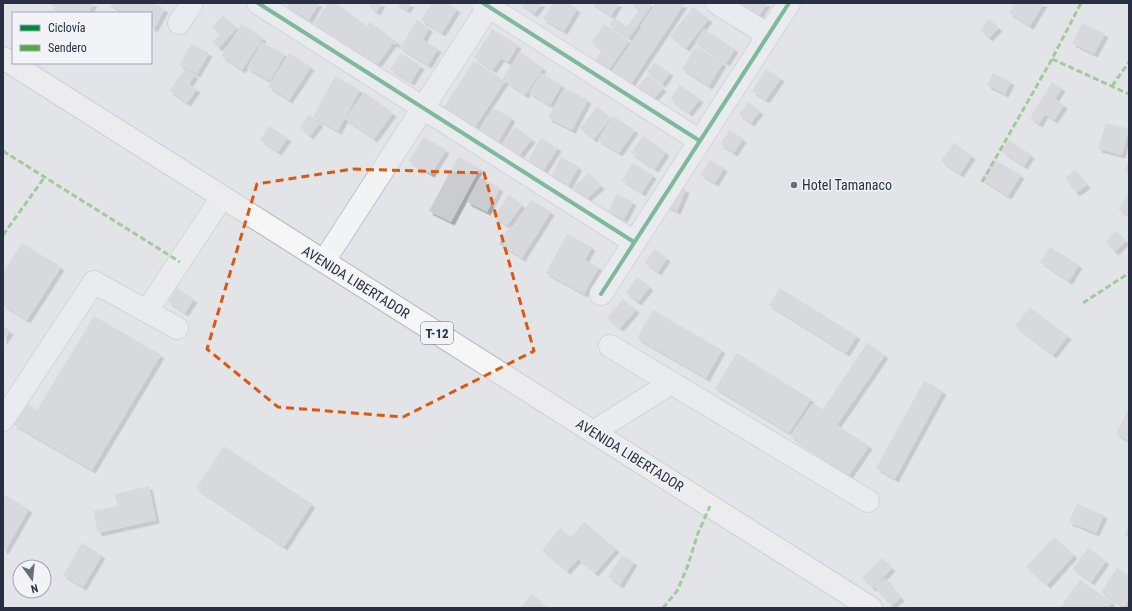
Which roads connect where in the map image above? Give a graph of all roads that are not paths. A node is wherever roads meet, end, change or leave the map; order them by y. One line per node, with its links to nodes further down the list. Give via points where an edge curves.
1 (192, 3): 6 (street)
2 (258, 3): 11 (street)
3 (717, 3): 7 (street)
4 (789, 3): 7 (street)
5 (487, 4): 11 (street); 12 (street)
6 (179, 23)
7 (768, 35): 12 (street)
8 (3, 58): 10 (highway, AVENIDA LIBERTADOR / T-12)
9 (12, 64): 13 (highway, AVENIDA LIBERTADOR / T-12)
10 (12, 64)
11 (423, 108): 14 (street); 15 (street)
12 (700, 141): 14 (street)
13 (222, 197): 15 (highway, AVENIDA LIBERTADOR / T-12); 17 (street)
14 (634, 242): 16 (street)
15 (324, 261): 22 (highway, AVENIDA LIBERTADOR / T-12)
16 (601, 294)
17 (147, 311): 18 (street); 21 (street, via 94,282)
18 (177, 328)
19 (610, 346): 20 (street)
20 (671, 383): 22 (street); 23 (street)
21 (3, 420)
22 (593, 432): 24 (highway, AVENIDA LIBERTADOR / T-12)
23 (868, 501)
24 (872, 608)

